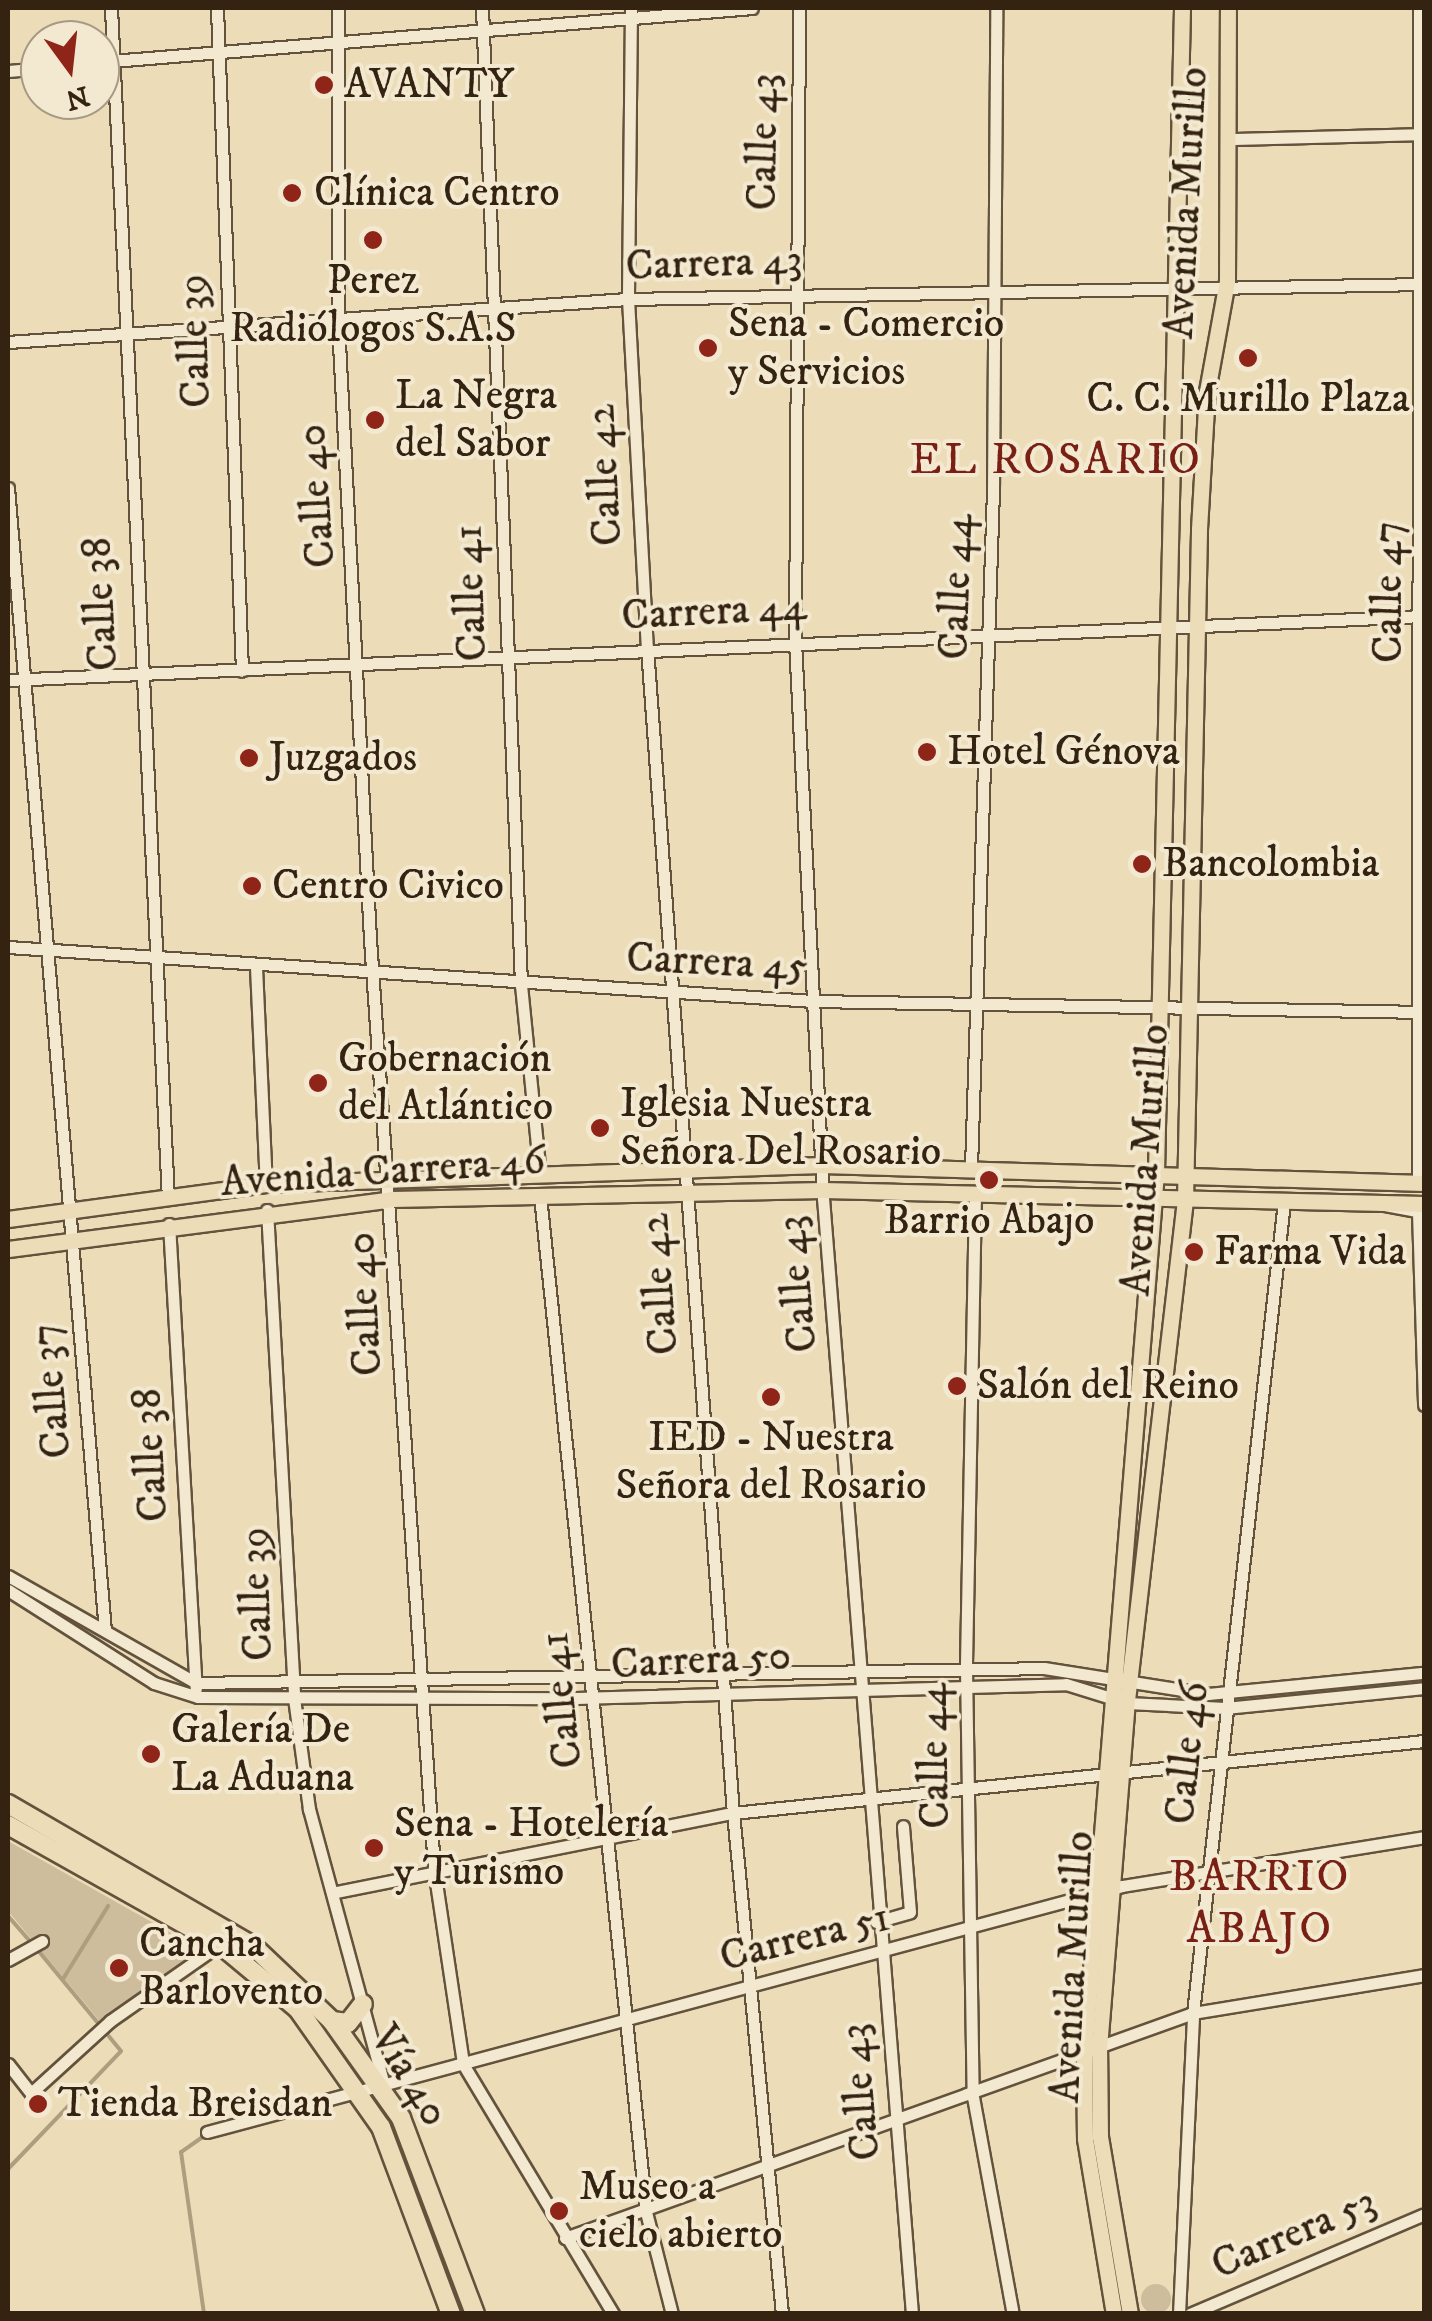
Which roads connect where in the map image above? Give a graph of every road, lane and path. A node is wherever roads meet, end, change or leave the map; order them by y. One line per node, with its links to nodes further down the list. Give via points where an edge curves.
1 (217, 8): 13 (street, Calle 39)
2 (338, 8): 12 (street, Calle 40)
3 (482, 8): 11 (street, Calle 41)
4 (752, 8): 10 (street)
5 (800, 8): 22 (street, Calle 43)
6 (996, 8): 21 (street, Calle 44)
7 (1182, 8): 19 (main road, Avenida Murillo)
8 (1228, 8): 17 (main road, Avenida Murillo)
9 (1419, 8): 16 (street, Calle 47)
10 (632, 12): 11 (street); 23 (street, Calle 42)
11 (483, 30): 12 (street); 24 (street, Calle 41)
12 (339, 42): 13 (street); 25 (street, Calle 40)
13 (216, 52): 14 (street); 26 (street, Calle 39)
14 (120, 60)
15 (109, 120): 27 (street, Calle 38)
16 (1420, 134): 17 (street); 20 (street, Calle 47)
17 (1230, 138): 18 (main road, Avenida Murillo)
18 (1227, 281): 19 (street, Carrera 43); 20 (street, Carrera 43); 31 (main road, Avenida Murillo, via 1205,412)
19 (1179, 284): 21 (street, Carrera 43); 32 (main road, Avenida Murillo)
20 (1422, 284): 30 (street, Calle 47)
21 (992, 288): 22 (street, Carrera 43); 33 (street, Calle 44)
22 (793, 294): 23 (street, Carrera 43); 34 (street, Calle 43)
23 (628, 299): 24 (street, Carrera 43); 35 (street, Calle 42)
24 (493, 311): 25 (street, Carrera 43); 36 (street, Calle 41)
25 (338, 324): 26 (street, Carrera 43); 37 (street, Calle 40)
26 (227, 328): 27 (street, Carrera 43); 38 (street, Calle 39)
27 (120, 334): 28 (street, Carrera 43); 39 (street, Calle 38)
28 (8, 342)
29 (8, 488): 40 (street, Calle 37)
30 (1424, 616): 31 (street, Carrera 44); 53 (street, Calle 47)
31 (1197, 622): 32 (street, Carrera 44); 52 (main road, Avenida Murillo)
32 (1165, 623): 33 (street, Carrera 44); 51 (main road, Avenida Murillo)
33 (989, 632): 34 (street, Carrera 44); 50 (street, Calle 44)
34 (794, 641): 35 (street, Carrera 44); 49 (street, Calle 43)
35 (647, 648): 36 (street, Carrera 44); 48 (street, Calle 42)
36 (506, 656): 37 (street, Carrera 44); 47 (street, Calle 41)
37 (361, 664): 38 (street, Carrera 44); 46 (street, Calle 40)
38 (242, 671): 39 (street, Carrera 44)
39 (137, 676): 40 (street, Carrera 44); 44 (street, Calle 38)
40 (22, 679): 41 (street, Carrera 44); 43 (street, Calle 37)
41 (8, 680)
42 (8, 947): 43 (street, Carrera 45)
43 (45, 952): 44 (street, Carrera 45); 76 (street, Calle 37)
44 (157, 960): 45 (street, Carrera 45); 68 (street, Calle 38)
45 (256, 967): 46 (street, Carrera 45); 64 (street)
46 (372, 974): 47 (street, Carrera 45); 62 (street, Calle 40)
47 (521, 985): 48 (street, Carrera 45); 60 (street, Calle 41)
48 (672, 993): 49 (street, Carrera 45); 57 (street, Calle 42)
49 (813, 1001): 50 (street, Carrera 45); 55 (street, Calle 43)
50 (974, 1004): 51 (street, Carrera 45); 56 (street, Calle 44)
51 (1161, 1007): 52 (street, Carrera 45); 58 (main road, Avenida Murillo)
52 (1194, 1008): 53 (street, Carrera 45); 54 (main road, Avenida Murillo)
53 (1421, 1012): 63 (street, Calle 47)
54 (1187, 1145): 59 (main road, Avenida Murillo); 61 (main road)
55 (822, 1165): 56 (main road, Avenida Carrera 46); 57 (main road, Avenida Carrera 46); 65 (street, Calle 43)
56 (970, 1167): 58 (main road, Avenida Carrera 46)
57 (684, 1170): 60 (main road, Avenida Carrera 46); 66 (street, Calle 42)
58 (1156, 1172): 59 (main road, Avenida Carrera 46); 71 (main road, Avenida Murillo)
59 (1186, 1173): 61 (main road, Avenida Carrera 46); 72 (main road, Avenida Murillo)
60 (540, 1174): 62 (main road, Avenida Carrera 46)
61 (1213, 1174): 63 (main road, Avenida Carrera 46)
62 (390, 1178): 64 (main road, Avenida Carrera 46); 70 (street, Calle 40)
63 (1422, 1179)
64 (266, 1184): 68 (main road, Avenida Carrera 46)
65 (823, 1190): 66 (main road, Avenida Carrera 46); 67 (main road, Avenida Carrera 46); 85 (street, Calle 43)
66 (685, 1192): 69 (main road, Avenida Carrera 46); 88 (street, Calle 42)
67 (975, 1195): 71 (main road, Avenida Carrera 46); 86 (street, Calle 44)
68 (168, 1196): 76 (main road, Avenida Carrera 46)
69 (540, 1196): 70 (main road, Avenida Carrera 46); 89 (street, Calle 41)
70 (392, 1198): 75 (main road, Avenida Carrera 46); 90 (street, Calle 40)
71 (1155, 1200): 72 (main road, Avenida Carrera 46); 96 (main road, Avenida Murillo)
72 (1185, 1200): 73 (main road, Avenida Carrera 46); 96 (main road, Avenida Murillo)
73 (1284, 1202): 74 (main road, Avenida Carrera 46); 97 (street, Calle 46)
74 (1422, 1209): 81 (street)
75 (267, 1210): 78 (main road, Avenida Carrera 46); 91 (street, Calle 39)
76 (67, 1214): 77 (main road, Avenida Carrera 46); 79 (street, Calle 37)
77 (8, 1219)
78 (169, 1224): 79 (main road, Avenida Carrera 46); 95 (street, Calle 38)
79 (70, 1242): 80 (main road, Avenida Carrera 46); 84 (street, Calle 37)
80 (8, 1249)
81 (1424, 1406)
82 (8, 1576): 84 (street, Carrera 50)
83 (8, 1590): 95 (street, Carrera 50, via 154,1683)
84 (105, 1630): 95 (street, Carrera 50)
85 (862, 1667): 86 (street, Carrera 50); 88 (street, Carrera 50); 92 (street, Calle 43)
86 (966, 1668): 93 (street, Calle 44); 96 (street, Carrera 50, via 1068,1670)
87 (1424, 1673): 97 (street, Carrera 50)
88 (722, 1674): 89 (street, Carrera 50); 98 (street, Calle 42)
89 (592, 1678): 90 (street, Carrera 50); 100 (street, Calle 41)
90 (416, 1680): 91 (street, Carrera 50); 101 (street, Calle 40)
91 (293, 1682): 95 (street, Carrera 50); 99 (street, Calle 39)
92 (863, 1685): 93 (street, Carrera 50); 98 (street, Carrera 50); 107 (street, Calle 43)
93 (966, 1685): 96 (street, Carrera 50, via 1066,1684); 106 (street, Calle 44)
94 (1424, 1688): 102 (street, Carrera 50)
95 (196, 1690): 99 (street, Carrera 50)
96 (1121, 1693): 97 (street, Carrera 50); 102 (street, Carrera 50); 105 (main road, Avenida Murillo)
97 (1227, 1693): 102 (street, Calle 46)
98 (723, 1694): 100 (street, Carrera 50); 109 (street, Calle 42)
99 (294, 1698): 101 (street, Carrera 50); 116 (street, Calle 39, via 309,1809)
100 (594, 1698): 101 (street, Carrera 50); 112 (street, Calle 41)
101 (418, 1700): 114 (street, Calle 40)
102 (1225, 1708): 104 (street, Calle 46)
103 (1424, 1741): 104 (street)
104 (1221, 1760): 105 (street); 115 (street, Calle 46)
105 (1113, 1770): 106 (street); 117 (main road, Avenida Murillo)
106 (966, 1786): 107 (street); 119 (street, Calle 44)
107 (872, 1798): 109 (street); 118 (street, Calle 43)
108 (8, 1804): 129 (highway, Vía 40, via 253,1946)
109 (733, 1813): 112 (street); 125 (street, Calle 42)
110 (8, 1825): 121 (highway, Vía 40)
111 (903, 1826): 118 (street, via 910,1912)
112 (610, 1836): 114 (street); 128 (street, Calle 41)
113 (1424, 1837): 115 (street, Carrera 51)
114 (434, 1869): 116 (street); 132 (street, Calle 40)
115 (1208, 1871): 117 (street, Carrera 51); 127 (street, Calle 46)
116 (336, 1892): 126 (street, Calle 39)
117 (1103, 1894): 119 (street, Carrera 51); 130 (main road, Avenida Murillo)
118 (876, 1922): 122 (street, Calle 43)
119 (971, 1929): 122 (street, Carrera 51); 135 (street, Calle 44)
120 (42, 1941): 123 (street)
121 (220, 1944): 131 (street, via 105,2025 31,2093); 134 (highway, Vía 40, via 298,2009)
122 (880, 1954): 125 (street, Carrera 51); 136 (street, Calle 43)
123 (8, 1960)
124 (1424, 1976): 127 (street)
125 (752, 1985): 128 (street, Carrera 51); 138 (street, Calle 42)
126 (364, 2004): 129 (highway, via 356,2019); 133 (street, Calle 39)
127 (1194, 2013): 130 (street); 151 (street, Calle 46)
128 (630, 2014): 132 (street, Carrera 51); 139 (street, Calle 41)
129 (332, 2022): 133 (highway, Vía 40)
130 (1092, 2051): 135 (street); 149 (main road, Avenida Murillo, via 1085,2139); 150 (main road, Avenida Murillo)
131 (8, 2064)
132 (463, 2064): 133 (street, Carrera 51); 141 (street, Calle 40)
133 (384, 2086): 134 (street, Carrera 51); 143 (highway, Vía 40)
134 (362, 2092): 137 (street, Carrera 51); 142 (highway, Vía 40)
135 (972, 2098): 136 (street); 148 (street, Calle 44)
136 (897, 2122): 138 (street); 147 (street, Calle 43)
137 (207, 2132)
138 (766, 2167): 139 (street); 146 (street, Calle 42)
139 (646, 2212): 141 (street); 145 (street, Calle 41)
140 (1424, 2214): 152 (street, Carrera 53)
141 (565, 2238): 144 (street, Calle 40)
142 (450, 2314)
143 (476, 2314)
144 (613, 2314)
145 (672, 2314)
146 (782, 2314)
147 (912, 2314)
148 (1012, 2314)
149 (1114, 2314)
150 (1130, 2314)
151 (1179, 2314)
152 (1190, 2314)

